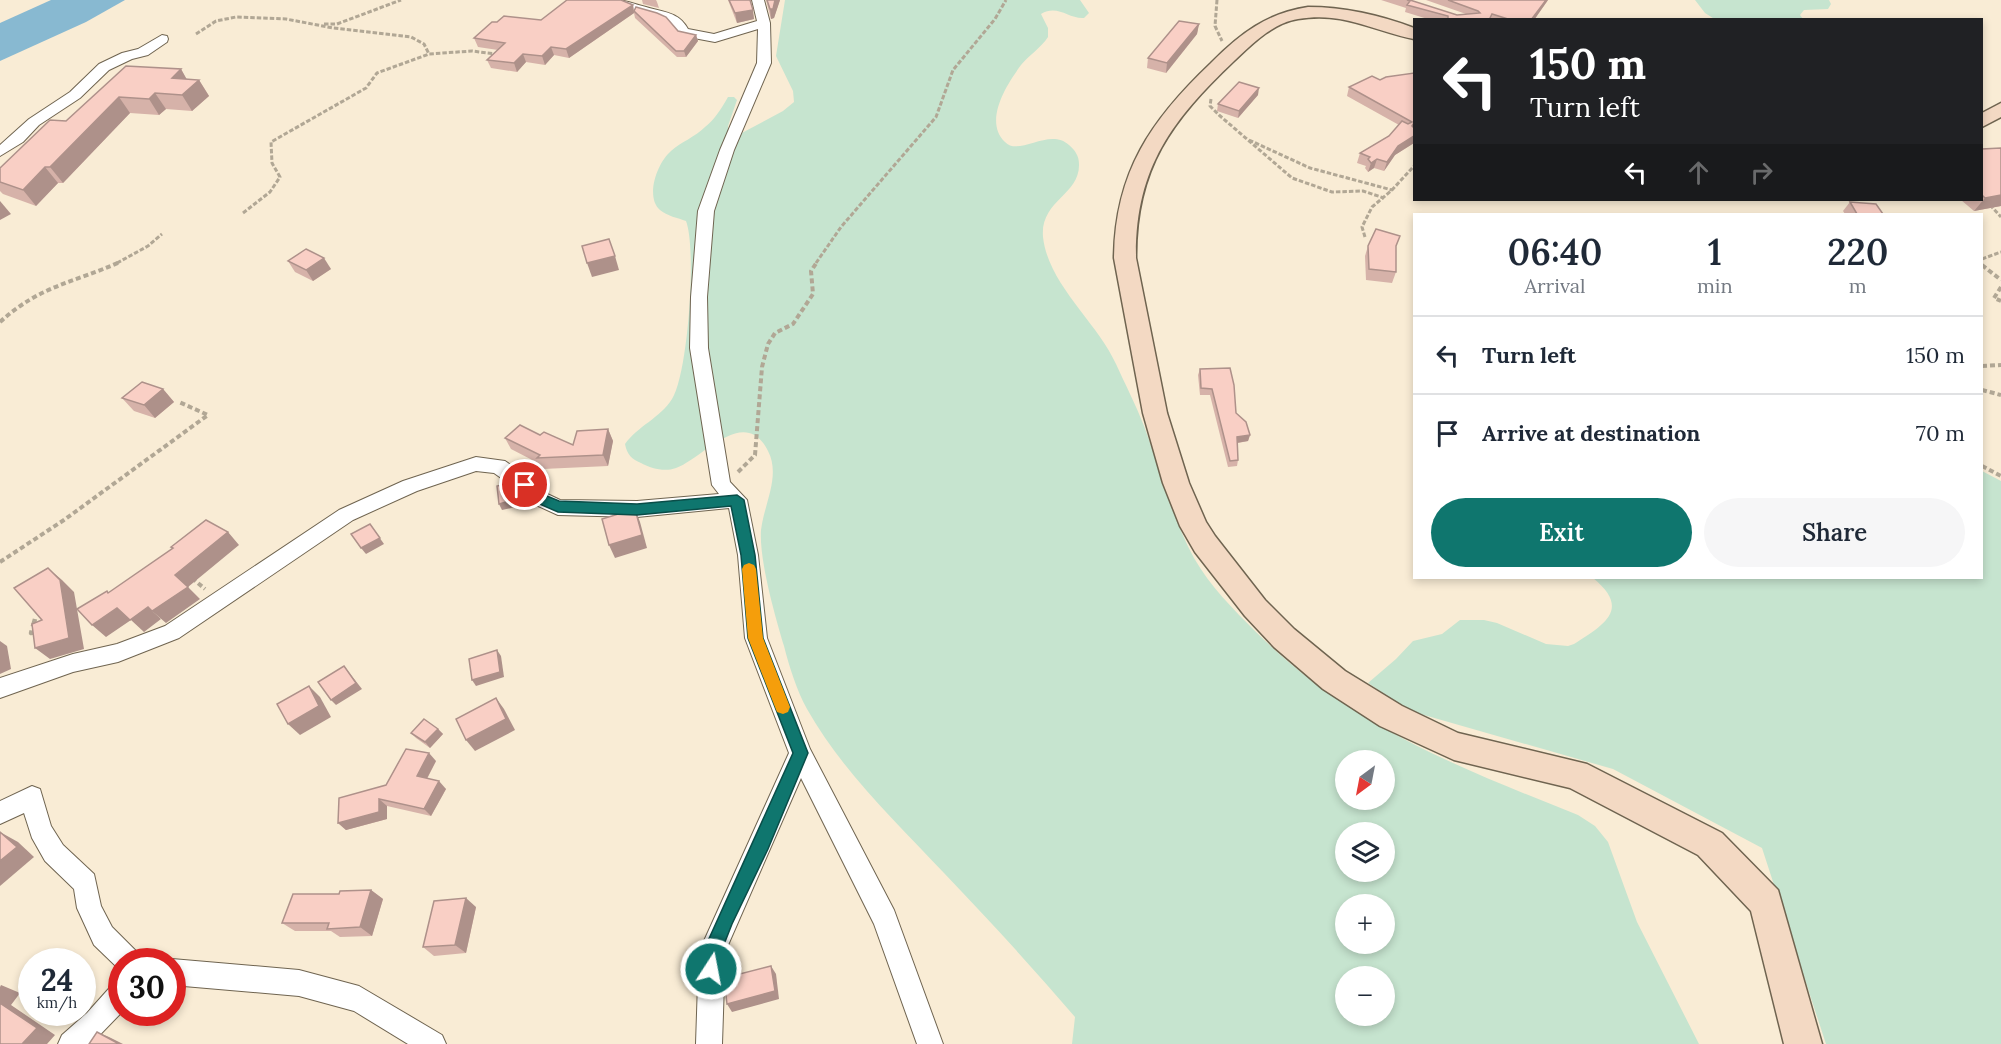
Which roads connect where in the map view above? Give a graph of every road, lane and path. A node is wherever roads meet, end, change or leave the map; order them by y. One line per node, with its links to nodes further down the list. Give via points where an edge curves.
1 (401, 0): 7 (path, via 337,24)
2 (619, 0): 6 (street, via 673,17 681,23 683,32 702,36 715,38)
3 (758, 0): 6 (street)
4 (1006, 0): 41 (path, via 994,22 951,72 943,106 936,117 841,227 811,271 813,294 807,304 793,324 776,333 768,344 762,367 754,455)
5 (1217, 0): 11 (path, via 1216,33)
6 (764, 23): 41 (street, via 764,63 706,210 699,297 699,348)
7 (314, 24): 8 (path, via 236,17 216,21); 12 (path, via 411,37 424,44)
8 (196, 34)
9 (1413, 34): 11 (main road, via 1309,11 1264,25)
10 (162, 39): 18 (street, via 143,52 104,67 75,95 34,122)
11 (1232, 53): 14 (main road)
12 (429, 54): 13 (path, via 472,51); 23 (path, via 377,73 366,88 271,142 272,163 280,177 270,192)
13 (506, 55)
14 (1207, 77): 17 (path, via 1212,82 1210,106); 57 (main road, via 1177,108 1147,156 1130,204 1124,247 1157,423 1176,483 1205,544 1241,592 1284,638 1371,705 1454,746 1576,774 1710,844 1766,902)
15 (2001, 109): 16 (main road)
16 (1983, 120)
17 (1243, 137): 20 (path, via 1310,168); 21 (path, via 1292,178 1332,192 1363,191)
18 (0, 152)
19 (1413, 167): 20 (path)
20 (1392, 190): 21 (path)
21 (1384, 198): 26 (path, via 1372,207 1362,227)
22 (1983, 199): 24 (path)
23 (243, 213)
24 (2001, 217)
25 (162, 234): 33 (path, via 153,243 99,271 30,298)
26 (1365, 237)
27 (2001, 252): 28 (path)
28 (1983, 259)
29 (1983, 266): 30 (path)
30 (2001, 280)
31 (2001, 286): 32 (path, via 1994,298)
32 (2001, 301)
33 (0, 322)
34 (2001, 364): 35 (path)
35 (1983, 366)
36 (1983, 390): 37 (path)
37 (2001, 395)
38 (178, 402): 42 (path, via 208,415)
39 (1983, 467): 40 (path)
40 (2001, 476)
41 (729, 492): 44 (street, via 637,509 558,507 532,495 525,485 498,466 476,464 410,486 346,514); 48 (street, via 748,555 756,638)
42 (0, 561)
43 (189, 577): 44 (path)
44 (218, 602): 47 (street, via 172,632 118,653 73,663)
45 (35, 619): 46 (path, via 31,633)
46 (42, 630)
47 (0, 688)
48 (801, 753): 55 (street, via 712,952); 56 (street, via 885,919)
49 (0, 813): 50 (street, via 32,797 40,830 54,853 85,883 89,908 103,936)
50 (115, 948)
51 (186, 973): 54 (street, via 299,983 358,999)
52 (108, 1009): 53 (street)
53 (71, 1044)
54 (433, 1044)
55 (709, 1044)
56 (930, 1044)
57 (1803, 1044)

